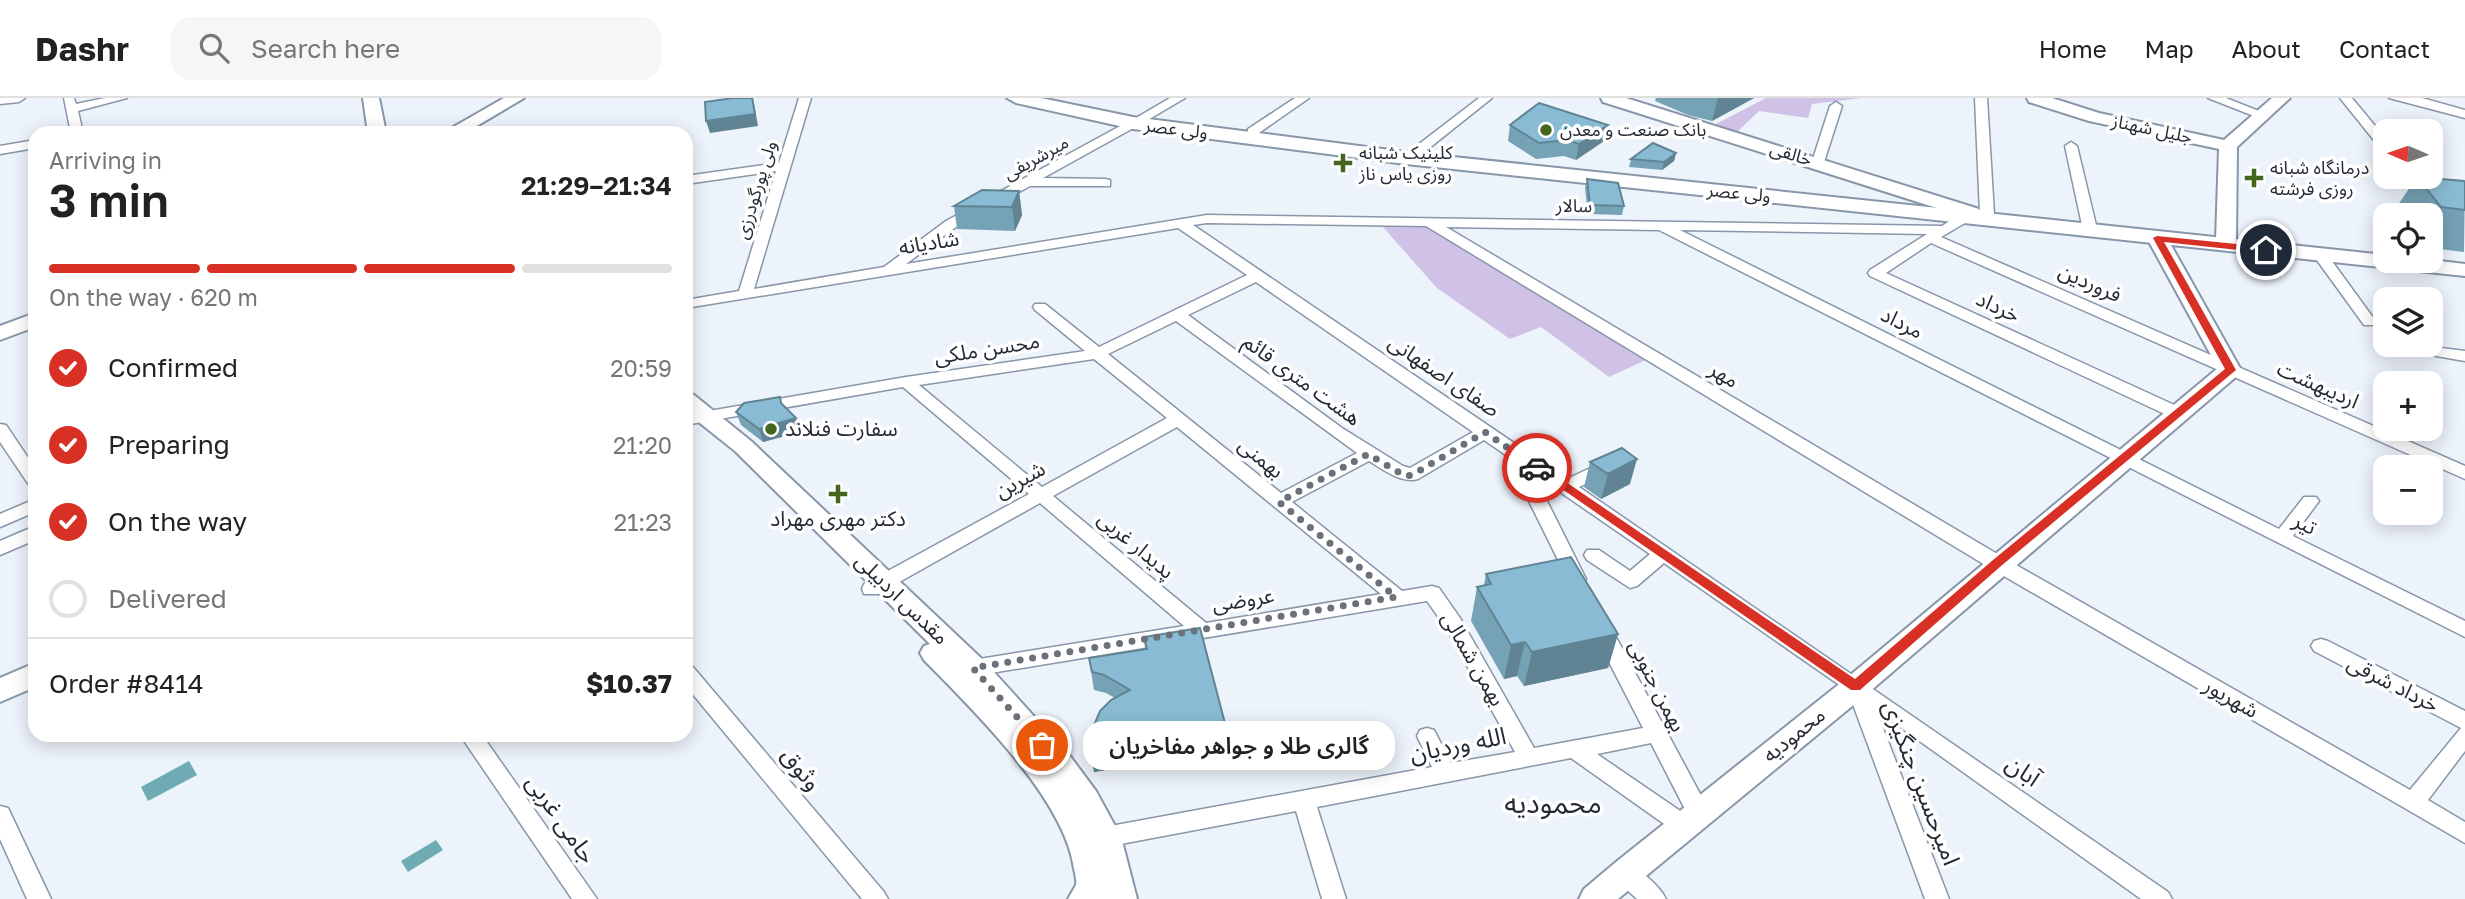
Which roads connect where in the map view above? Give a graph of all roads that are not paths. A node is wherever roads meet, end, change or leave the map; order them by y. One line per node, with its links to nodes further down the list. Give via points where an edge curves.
1 (19, 98): 19 (street)
2 (121, 98): 20 (street)
3 (371, 98): 27 (street)
4 (516, 98): 28 (street)
5 (805, 98): 37 (street, ولی پورگودرزی)
6 (1016, 98): 25 (main road, ولی عصر)
7 (1049, 98): 25 (main road, ولی عصر)
8 (1179, 98): 25 (street, میرشریفی)
9 (1303, 98): 30 (street)
10 (1486, 98): 35 (street)
11 (1981, 98): 41 (street)
12 (2214, 98): 24 (street)
13 (2282, 98): 24 (street)
14 (2346, 98): 29 (street)
15 (2395, 98): 23 (street)
16 (2431, 98): 21 (street)
17 (1621, 99): 36 (street, خالقی)
18 (2043, 99): 33 (street, جلیل شهناز, via 2095,117)
19 (4, 101)
20 (70, 104): 26 (street)
21 (2465, 104): 23 (street, via 2459,107)
22 (1836, 106): 36 (street)
23 (2465, 113)
24 (2263, 115): 33 (street)
25 (1137, 120): 30 (main road, ولی عصر); 39 (street, میرشریفی); 41 (main road, ولی عصر, via 1406,158)
26 (75, 126)
27 (376, 126)
28 (465, 126)
29 (2373, 131)
30 (1252, 132): 35 (main road, ولی عصر)
31 (28, 145): 34 (street)
32 (2071, 146): 44 (street)
33 (2228, 146): 48 (street)
34 (0, 150)
35 (1414, 154): 41 (main road, ولی عصر)
36 (1818, 162): 41 (street, خالقی)
37 (784, 166): 38 (street); 55 (street, ولی پورگودرزی)
38 (693, 179)
39 (1031, 182): 40 (street); 53 (street, میرشریفی, via 951,224)
40 (1105, 183)
41 (1975, 214): 44 (main road, ولی عصر); 46 (street); 47 (main road, ولی عصر)
42 (1180, 223): 43 (street, سالار, via 1207,219); 53 (street, شادیانه); 54 (street, صفای اصفهانی)
43 (1430, 223): 45 (street, سالار); 89 (street, مهر)
44 (2089, 225): 48 (main road, ولی عصر)
45 (1661, 226): 46 (street, سالار); 73 (street, مرداد)
46 (1938, 234): 65 (street, فروردین); 68 (street, خرداد, via 1875,273)
47 (2157, 238): 50 (main road, ولی عصر); 65 (street)
48 (2226, 240): 49 (main road, ولی عصر)
49 (2373, 255)
50 (2321, 256): 52 (main road, ولی عصر); 60 (street)
51 (2443, 264): 52 (main road, ولی عصر)
52 (2465, 268)
53 (888, 271): 55 (street, شادیانه)
54 (1257, 276): 58 (street, محسن ملکی); 71 (street, صفای اصفهانی)
55 (745, 294): 56 (street, شادیانه)
56 (693, 303)
57 (1040, 307): 63 (street, بهمنی)
58 (1178, 315): 63 (street, محسن ملکی); 72 (street, هشت متری قائم)
59 (28, 323): 61 (street)
60 (2369, 323)
61 (0, 334)
62 (2443, 353): 64 (street)
63 (1097, 354): 66 (street, محسن ملکی); 69 (street, بهمنی)
64 (2465, 356)
65 (2231, 370): 68 (street, محمودیه); 77 (street, اردیبهشت)
66 (906, 382): 67 (street, محسن ملکی); 79 (street, پدیدار غربی)
67 (693, 413): 90 (street, مقدس اردبیلی)
68 (2178, 413): 73 (street, محمودیه)
69 (1178, 419): 79 (street, شیرین); 81 (street, بهمنی)
70 (0, 429): 75 (street)
71 (1485, 432): 72 (street, هشت متری قائم, via 1412,475 1405,476); 76 (street, صفای اصفهانی)
72 (1368, 454): 81 (street)
73 (2124, 458): 85 (street, تیر); 89 (street, محمودیه)
74 (1616, 463): 78 (street)
75 (28, 471)
76 (1545, 473): 78 (street, صفای اصفهانی); 101 (street, بهمن جنوبی, via 1530,485)
77 (2465, 473)
78 (1565, 487): 87 (street, صفای اصفهانی)
79 (1041, 495): 90 (street, شیرین); 92 (street, پدیدار غربی)
80 (2311, 501): 85 (street)
81 (1279, 502): 91 (street, بهمنی)
82 (28, 508): 83 (street)
83 (0, 520)
84 (28, 535): 86 (street)
85 (2282, 538): 93 (street, تیر)
86 (0, 549)
87 (1663, 554): 88 (street, via 1630,581); 98 (street, صفای اصفهانی)
88 (1593, 555)
89 (1997, 563): 98 (street, محمودیه); 109 (street, شهریور)
90 (878, 585): 95 (street, مقدس اردبیلی); 118 (street, مقدس اردبیلی, via 1062,800 1082,836 1093,877 1093,889)
91 (1396, 597): 92 (street, عروضی); 106 (street, بهمن شمالی, via 1432,593 1437,598)
92 (1202, 630): 95 (street, عروضی)
93 (2465, 630)
94 (2321, 646): 100 (street, خرداد شرقی)
95 (973, 668): 113 (street, مقدس اردبیلی, via 1059,765)
96 (28, 677): 99 (street)
97 (693, 680): 117 (street, وثوق)
98 (1856, 686): 111 (street, محمودیه); 123 (street, امیرحسین چنگیزی); 124 (street, آبان)
99 (0, 691)
100 (2465, 721)
101 (1656, 734): 105 (street, الله وردیان); 111 (street, بهمن جنوبی)
102 (2465, 735): 109 (street)
103 (1427, 736): 107 (street)
104 (475, 742): 116 (street, جامی غربی)
105 (1574, 749): 106 (street, الله وردیان); 111 (street)
106 (1529, 758): 107 (street, الله وردیان)
107 (1446, 774): 108 (street, الله وردیان)
108 (1304, 800): 113 (street, الله وردیان); 120 (street)
109 (2413, 803): 112 (street, شهریور)
110 (0, 816): 115 (street)
111 (1690, 818): 114 (street, محمودیه)
112 (2465, 833)
113 (1105, 837): 119 (street, مقدس اردبیلی)
114 (1624, 873): 121 (street, محمودیه); 122 (street)
115 (40, 899)
116 (585, 899)
117 (876, 899)
118 (1084, 899)
119 (1121, 899)
120 (1335, 899)
121 (1595, 899)
122 (1654, 899)
123 (1937, 899)
124 (2160, 899)

